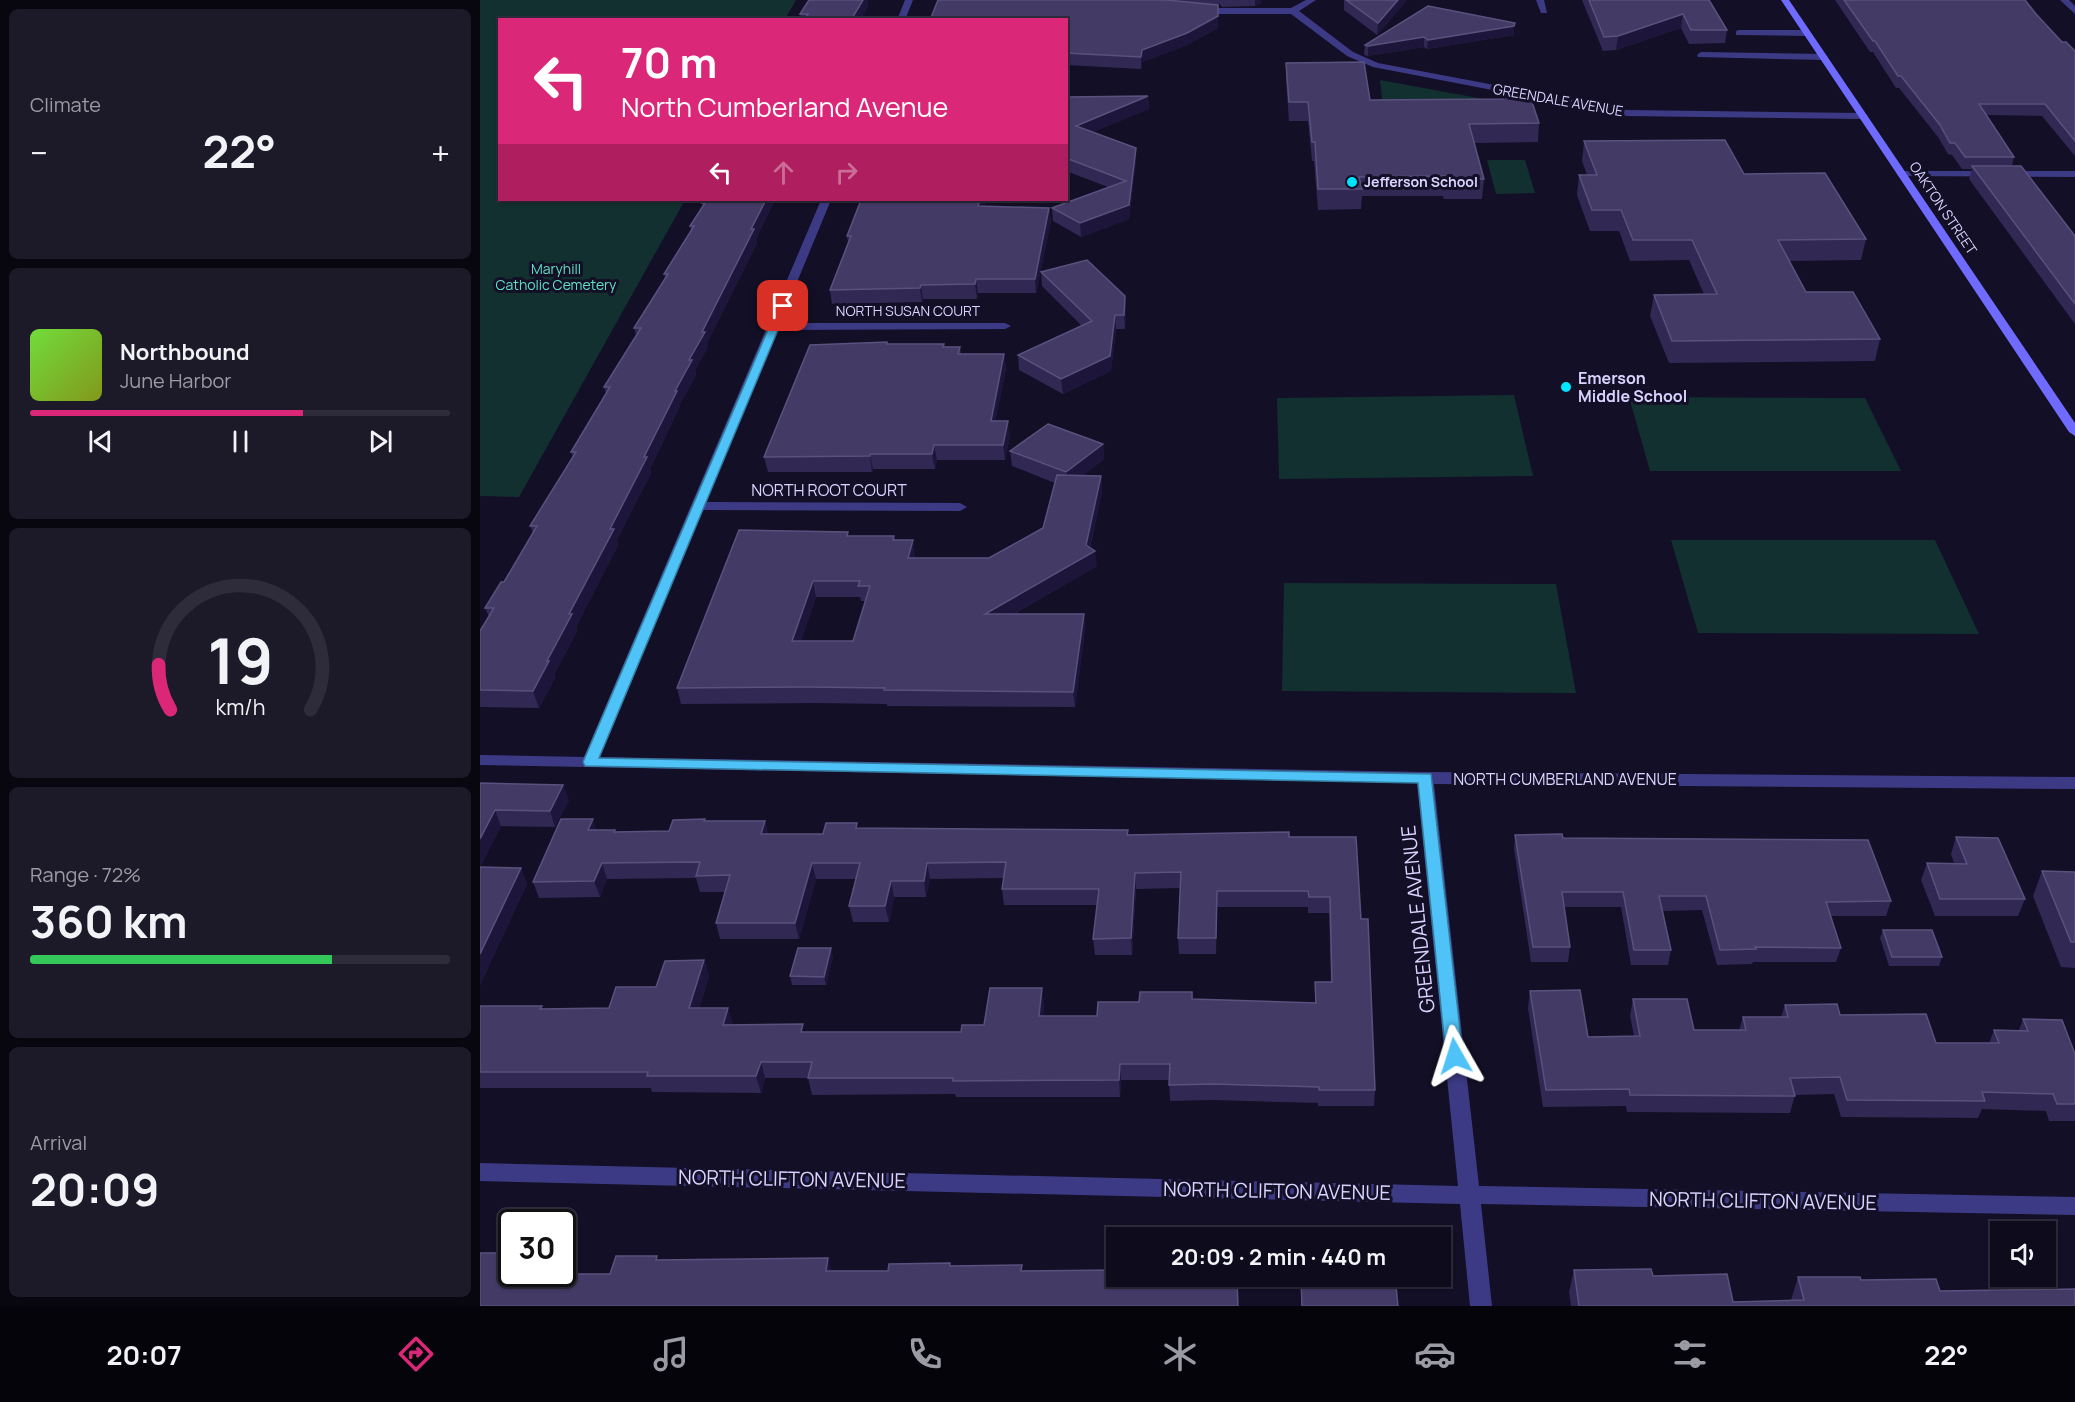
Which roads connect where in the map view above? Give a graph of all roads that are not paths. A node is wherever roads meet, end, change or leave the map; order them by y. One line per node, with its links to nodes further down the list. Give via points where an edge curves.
1 (909, 0): 10 (street)
2 (1312, 0): 7 (street)
3 (1540, 0): 8 (street)
4 (1785, 0): 12 (main road, OAKTON STREET)
5 (2064, 0): 9 (street)
6 (1191, 11): 7 (street)
7 (1293, 11): 15 (street, GREENDALE AVENUE, via 1362,60 1627,113)
8 (1544, 11)
9 (2075, 11)
10 (901, 18)
11 (1740, 33): 12 (street)
12 (1807, 33): 14 (main road, OAKTON STREET)
13 (1701, 55): 14 (street)
14 (1824, 57): 15 (main road, OAKTON STREET)
15 (1863, 116): 16 (main road, OAKTON STREET)
16 (1901, 173): 17 (street); 21 (main road, OAKTON STREET)
17 (2075, 174)
18 (826, 201): 20 (street)
19 (1005, 326): 20 (street, NORTH SUSAN COURT)
20 (774, 327): 22 (street)
21 (2075, 432)
22 (699, 506): 23 (street, NORTH ROOT COURT); 25 (street)
23 (960, 507)
24 (480, 760): 25 (street, NORTH CUMBERLAND AVENUE)
25 (590, 762): 26 (street, NORTH CUMBERLAND AVENUE)
26 (1425, 778): 27 (street, NORTH CUMBERLAND AVENUE); 29 (street, GREENDALE AVENUE)
27 (2075, 783)
28 (480, 1172): 29 (street, NORTH CLIFTON AVENUE)
29 (1469, 1195): 30 (street, NORTH CLIFTON AVENUE); 31 (street, GREENDALE AVENUE)
30 (2075, 1206)
31 (1480, 1306)

